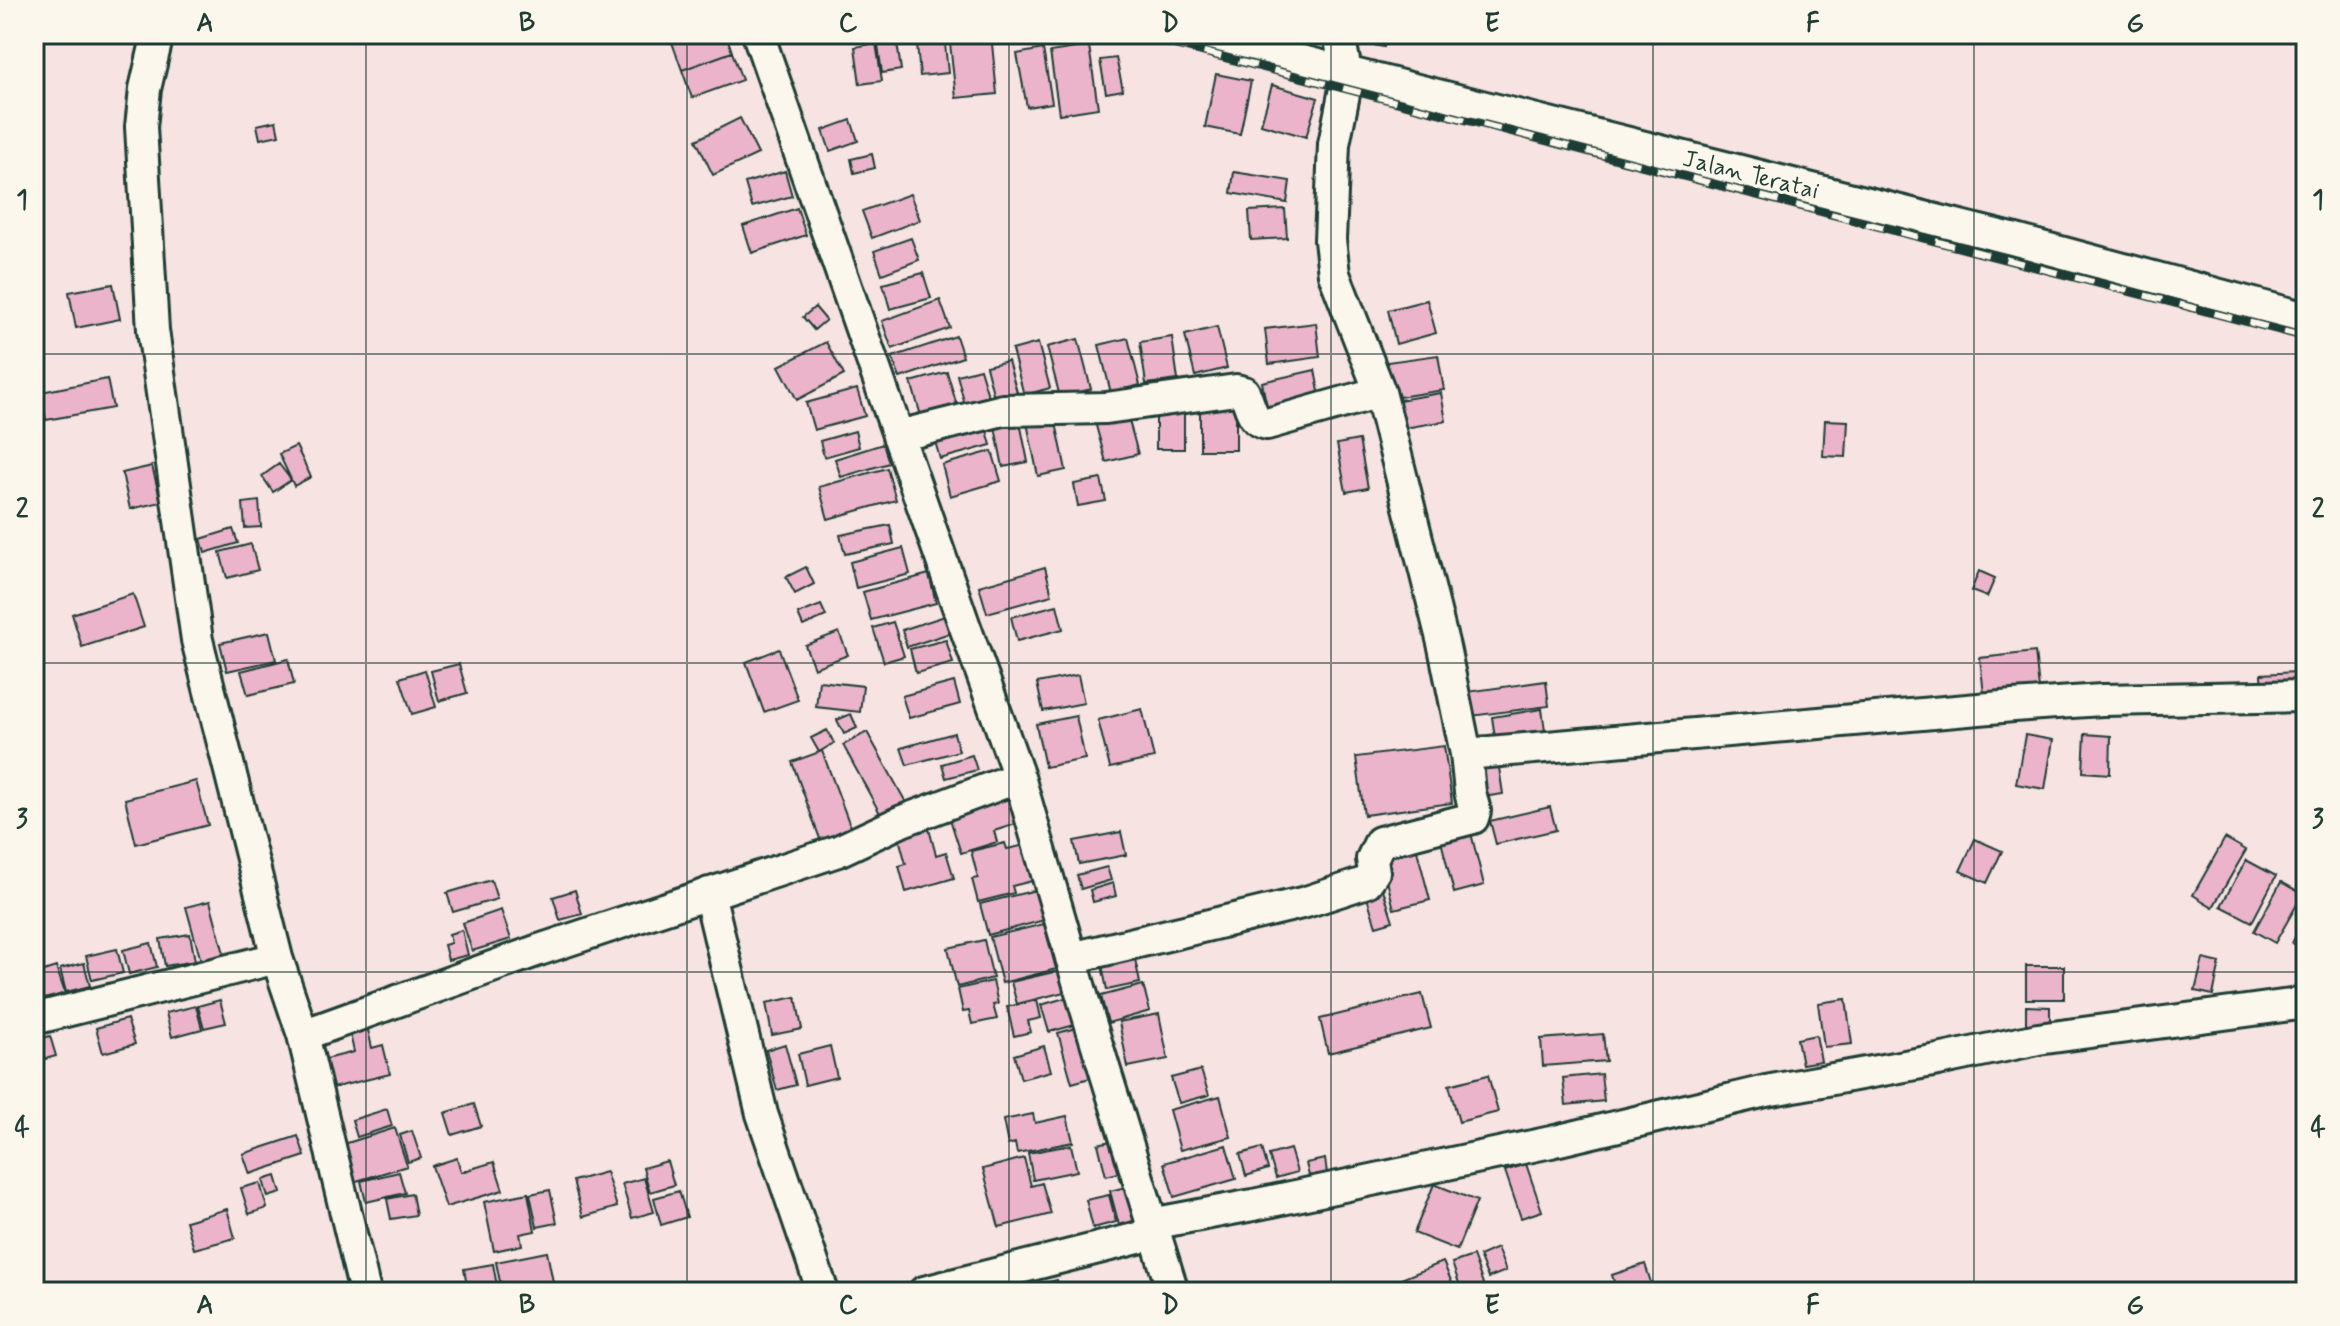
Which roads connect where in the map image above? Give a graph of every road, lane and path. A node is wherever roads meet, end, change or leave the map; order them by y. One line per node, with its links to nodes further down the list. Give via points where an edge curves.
1 (158, 34): 13 (street, via 141,127 153,330 197,640)
2 (758, 34): 8 (street)
3 (1194, 34): 5 (street, Jalan Teratai)
4 (1339, 34): 5 (street)
5 (1346, 72): 6 (street, Jalan Teratai); 7 (street, via 1334,144 1330,240 1334,274)
6 (2306, 318)
7 (1380, 392): 8 (street, via 1267,424 1253,417 1244,392 1236,390 1106,408 1003,410); 10 (street)
8 (898, 436): 11 (street)
9 (2306, 696): 10 (street, via 2013,706)
10 (1466, 754): 14 (street, via 1473,818 1380,842 1367,882 1306,902)
11 (1019, 777): 12 (street, via 838,851); 14 (street)
12 (709, 893): 17 (street); 20 (street, via 762,1114)
13 (277, 958): 16 (street); 17 (street)
14 (1071, 958): 18 (street)
15 (2306, 1003): 18 (street, via 2038,1039 1766,1091)
16 (34, 1019)
17 (303, 1035): 19 (street)
18 (1153, 1229): 21 (street); 22 (street)
19 (365, 1292)
20 (823, 1292)
21 (924, 1292)
22 (1173, 1292)

